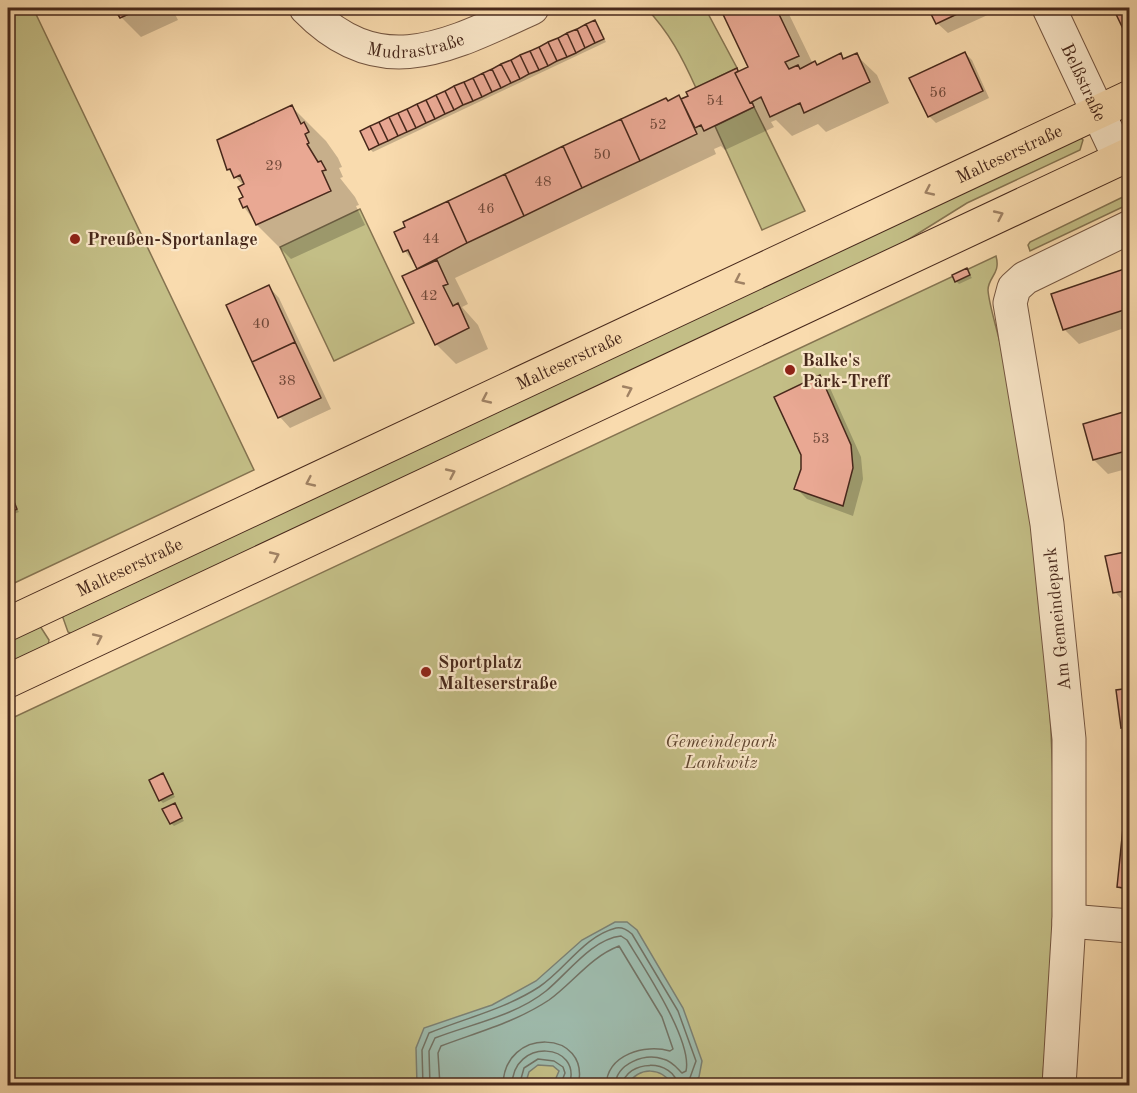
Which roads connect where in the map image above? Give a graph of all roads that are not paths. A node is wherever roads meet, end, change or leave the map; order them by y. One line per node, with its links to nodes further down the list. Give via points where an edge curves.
1 (306, 8): 2 (street, Mudrastraße, via 337,34 358,45 390,52 423,51 458,42)
2 (532, 8)
3 (1049, 8): 5 (street, Belßstraße)
4 (1130, 97): 5 (main road, Malteserstraße)
5 (1098, 112): 6 (street, Belßstraße); 8 (main road, Malteserstraße, one-way to 8)
6 (1124, 156): 10 (main road, one-way to 6)
7 (1130, 227): 12 (street, Am Gemeindepark, via 1025,278 1014,288 1010,303 1039,460 1063,675 1070,790)
8 (44, 607): 9 (main road, Malteserstraße); 10 (main road)
9 (8, 624)
10 (66, 654): 11 (main road)
11 (8, 681)
12 (1069, 921): 13 (street); 14 (street, Am Gemeindepark)
13 (1130, 926)
14 (1059, 1086)

